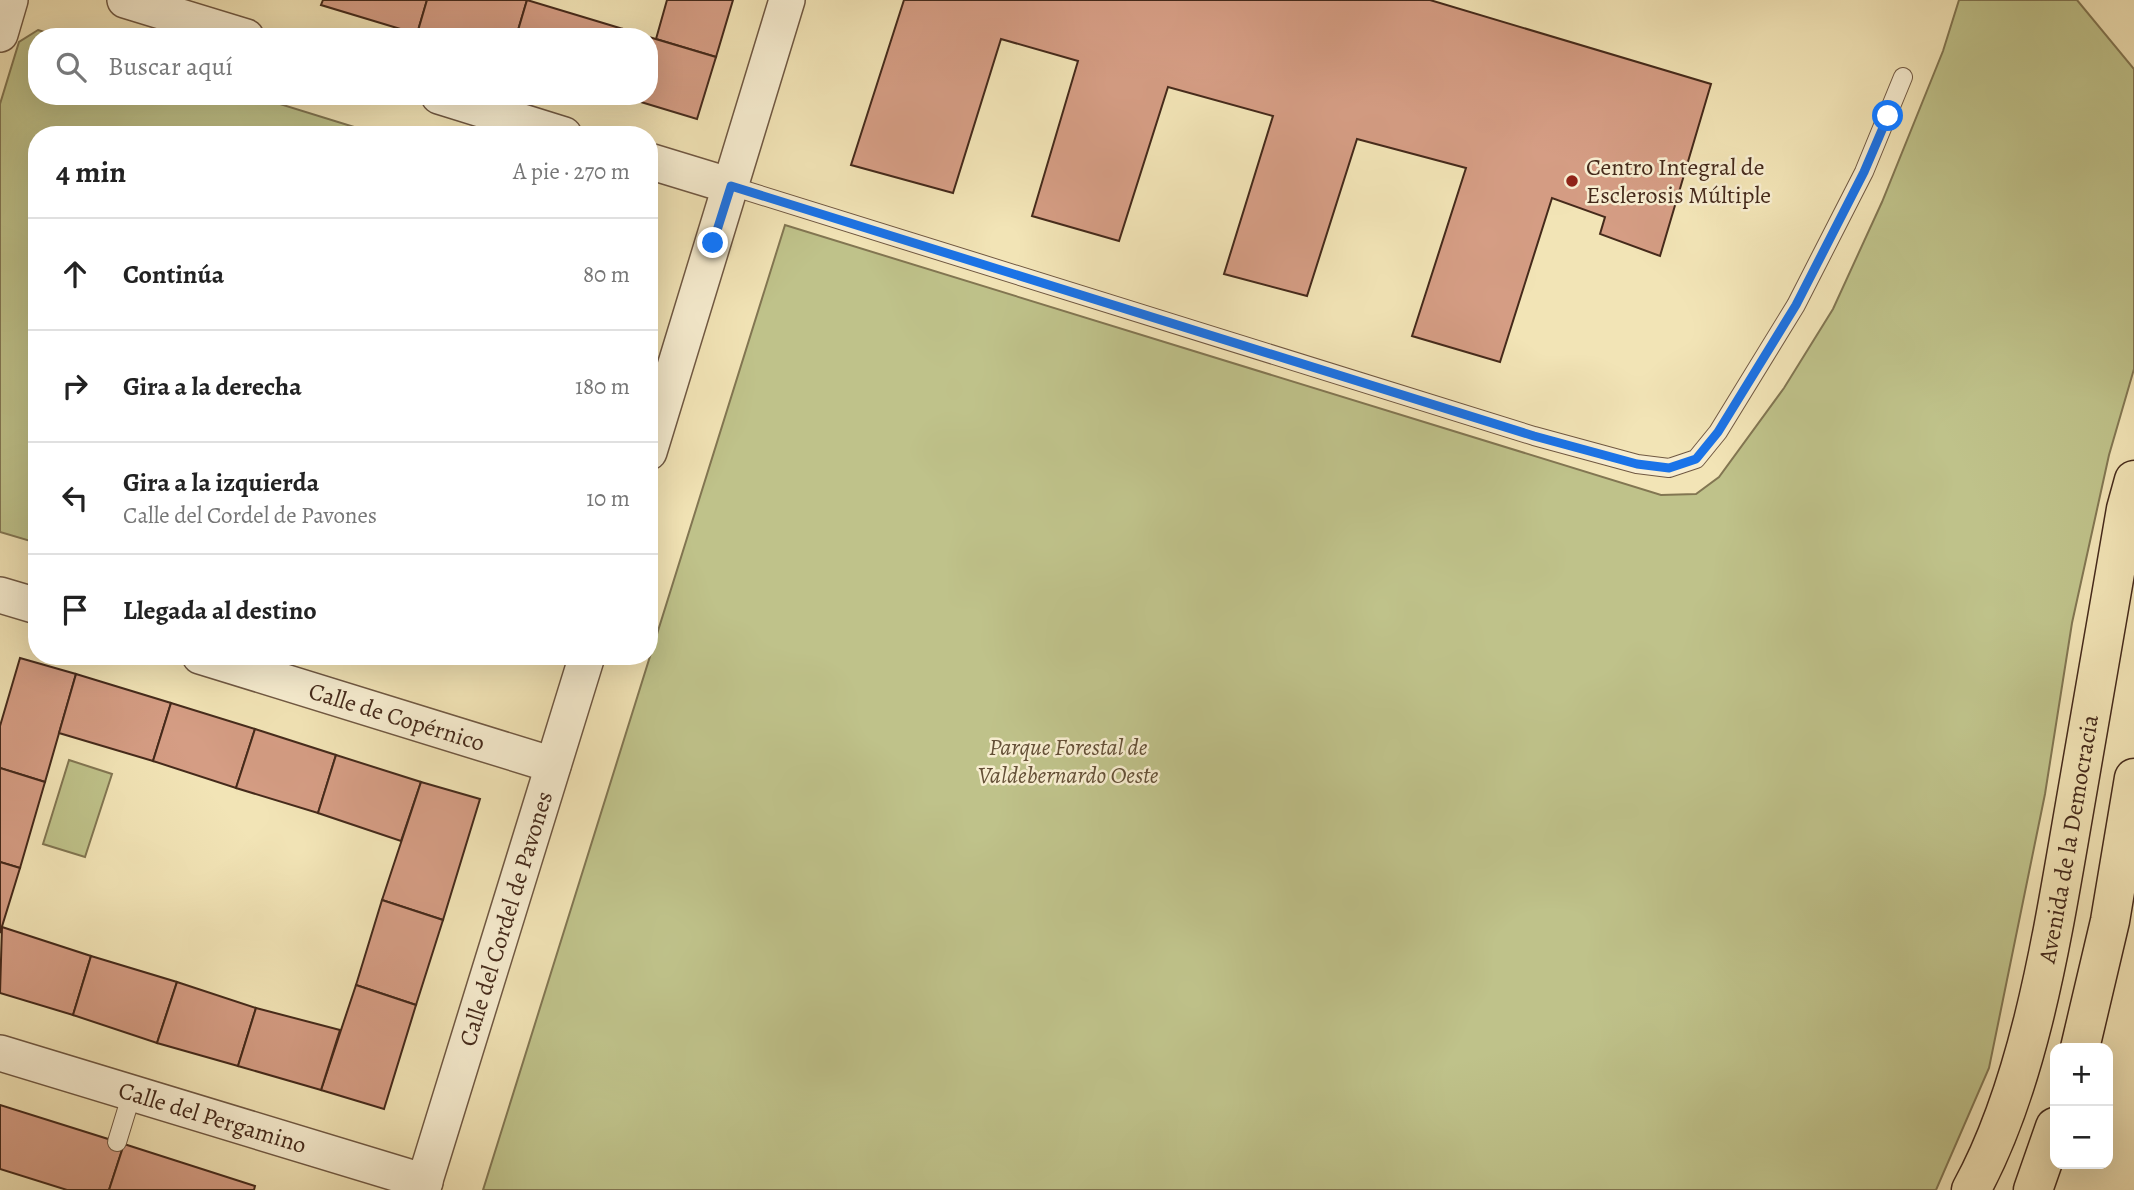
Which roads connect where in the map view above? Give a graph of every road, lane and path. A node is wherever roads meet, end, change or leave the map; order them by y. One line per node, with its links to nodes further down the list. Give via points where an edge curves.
1 (10, 0): 6 (street)
2 (125, 0): 4 (street)
3 (787, 0): 11 (street)
4 (170, 6): 5 (street)
5 (224, 28)
6 (0, 34)
7 (1903, 77): 11 (lane, via 1864,172 1796,305 1718,432 1696,459 1669,468 1534,436)
8 (485, 105): 9 (street)
9 (540, 126)
10 (658, 164): 11 (street)
11 (731, 186): 12 (street)
12 (658, 424)
13 (2134, 480): 26 (main road, Avenida de la Democracia, via 2057,909 2025,1049 1984,1166)
14 (0, 595): 15 (street)
15 (28, 603)
16 (229, 665): 18 (street, Calle de Copérnico)
17 (584, 665): 18 (street, Calle del Cordel de Pavones)
18 (553, 765): 25 (street, Calle del Cordel de Pavones)
19 (2134, 778): 20 (main road, via 2110,921)
20 (2081, 1043)
21 (0, 1053): 22 (street, Calle del Pergamino)
22 (132, 1093): 24 (lane); 25 (street, Calle del Pergamino)
23 (2050, 1141): 27 (main road)
24 (117, 1142)
25 (424, 1186)
26 (1971, 1190)
27 (2033, 1190)

